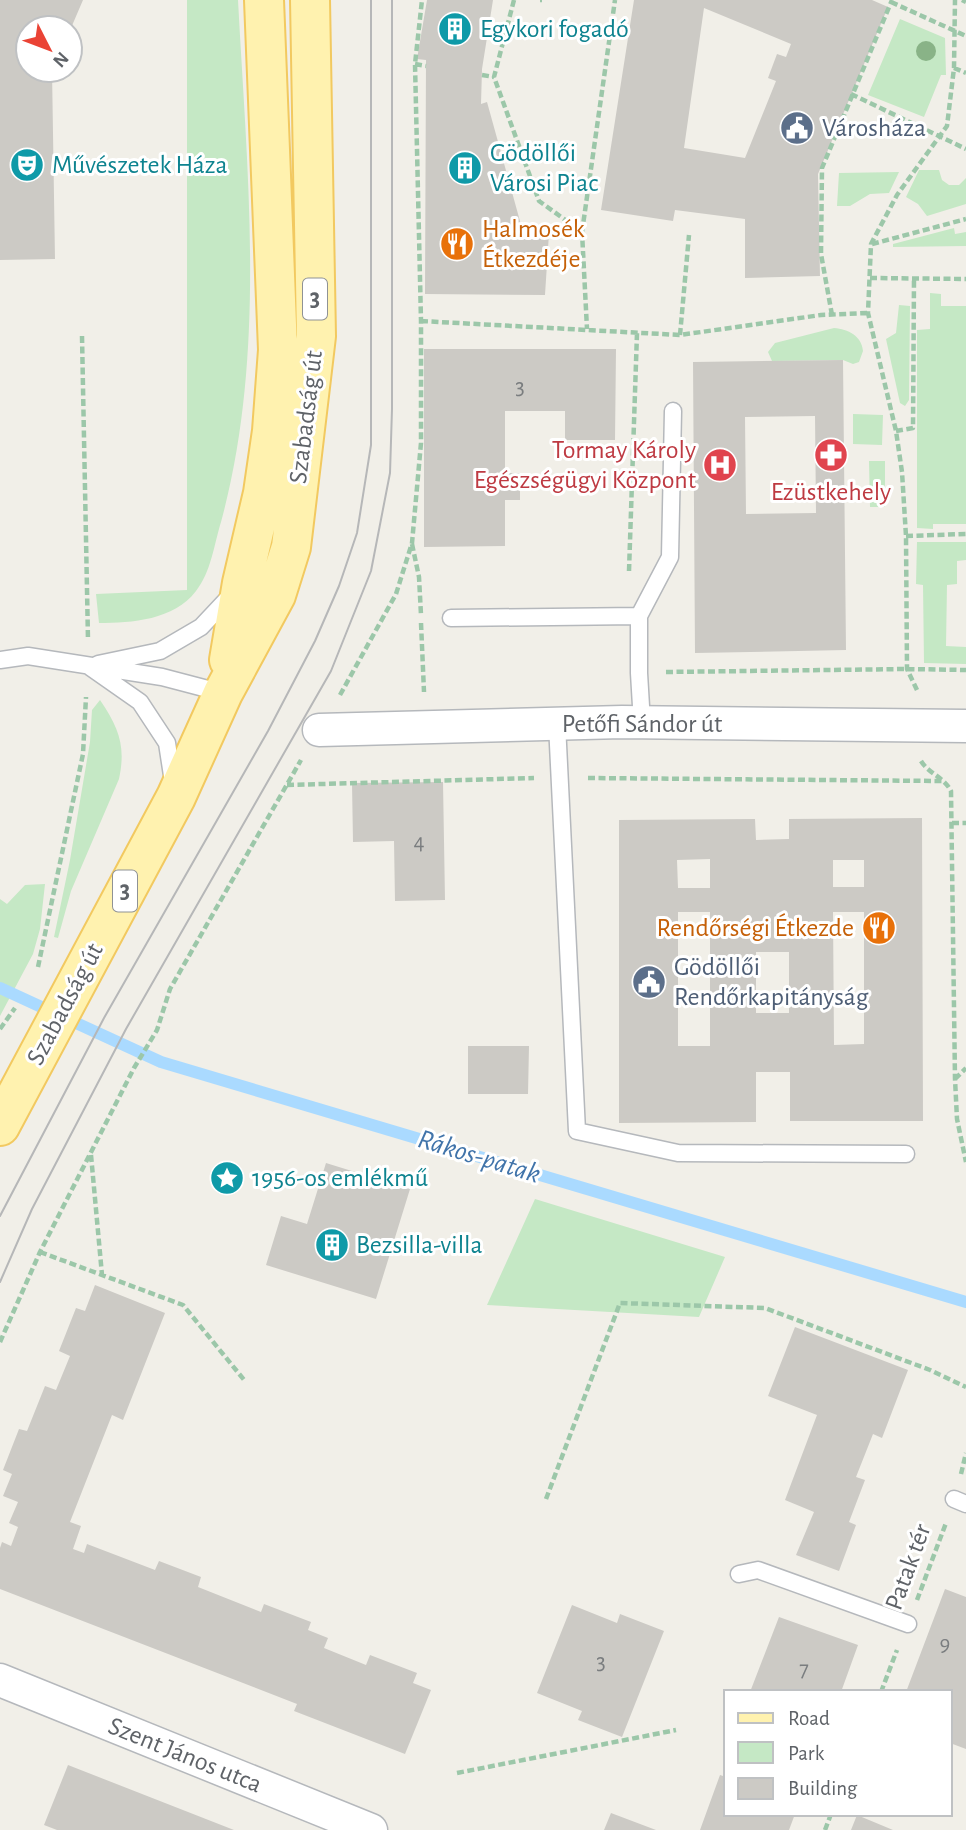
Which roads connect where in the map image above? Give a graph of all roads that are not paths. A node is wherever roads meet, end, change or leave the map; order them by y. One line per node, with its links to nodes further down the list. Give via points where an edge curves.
1 (264, 0): 4 (main road, Szabadság út / 3, via 278,351 265,481)
2 (310, 0): 9 (main road, Szabadság út / 3, via 316,336 306,430 291,547 276,595)
3 (673, 411): 5 (lane, via 670,556)
4 (242, 583): 8 (lane, via 201,627 160,651); 9 (main road, Szabadság út / 3)
5 (634, 616): 6 (lane); 10 (lane)
6 (451, 618)
7 (0, 660): 8 (lane, via 28,656)
8 (88, 666): 9 (lane, via 162,677); 14 (lane, via 140,702 167,743)
9 (223, 693): 14 (main road, Szabadság út / 3)
10 (642, 723): 11 (street, Petőfi Sándor út); 12 (street, Petőfi Sándor út)
11 (557, 724): 13 (street, Petőfi Sándor út); 16 (lane, via 577,1131 678,1153)
12 (966, 726)
13 (319, 730)
14 (176, 797): 15 (main road, Szabadság út / 3)
15 (0, 1126)
16 (906, 1154)
17 (739, 1574): 18 (lane, via 758,1570)
18 (908, 1624)
19 (0, 1680): 20 (street, Szent János utca)
20 (371, 1830)

